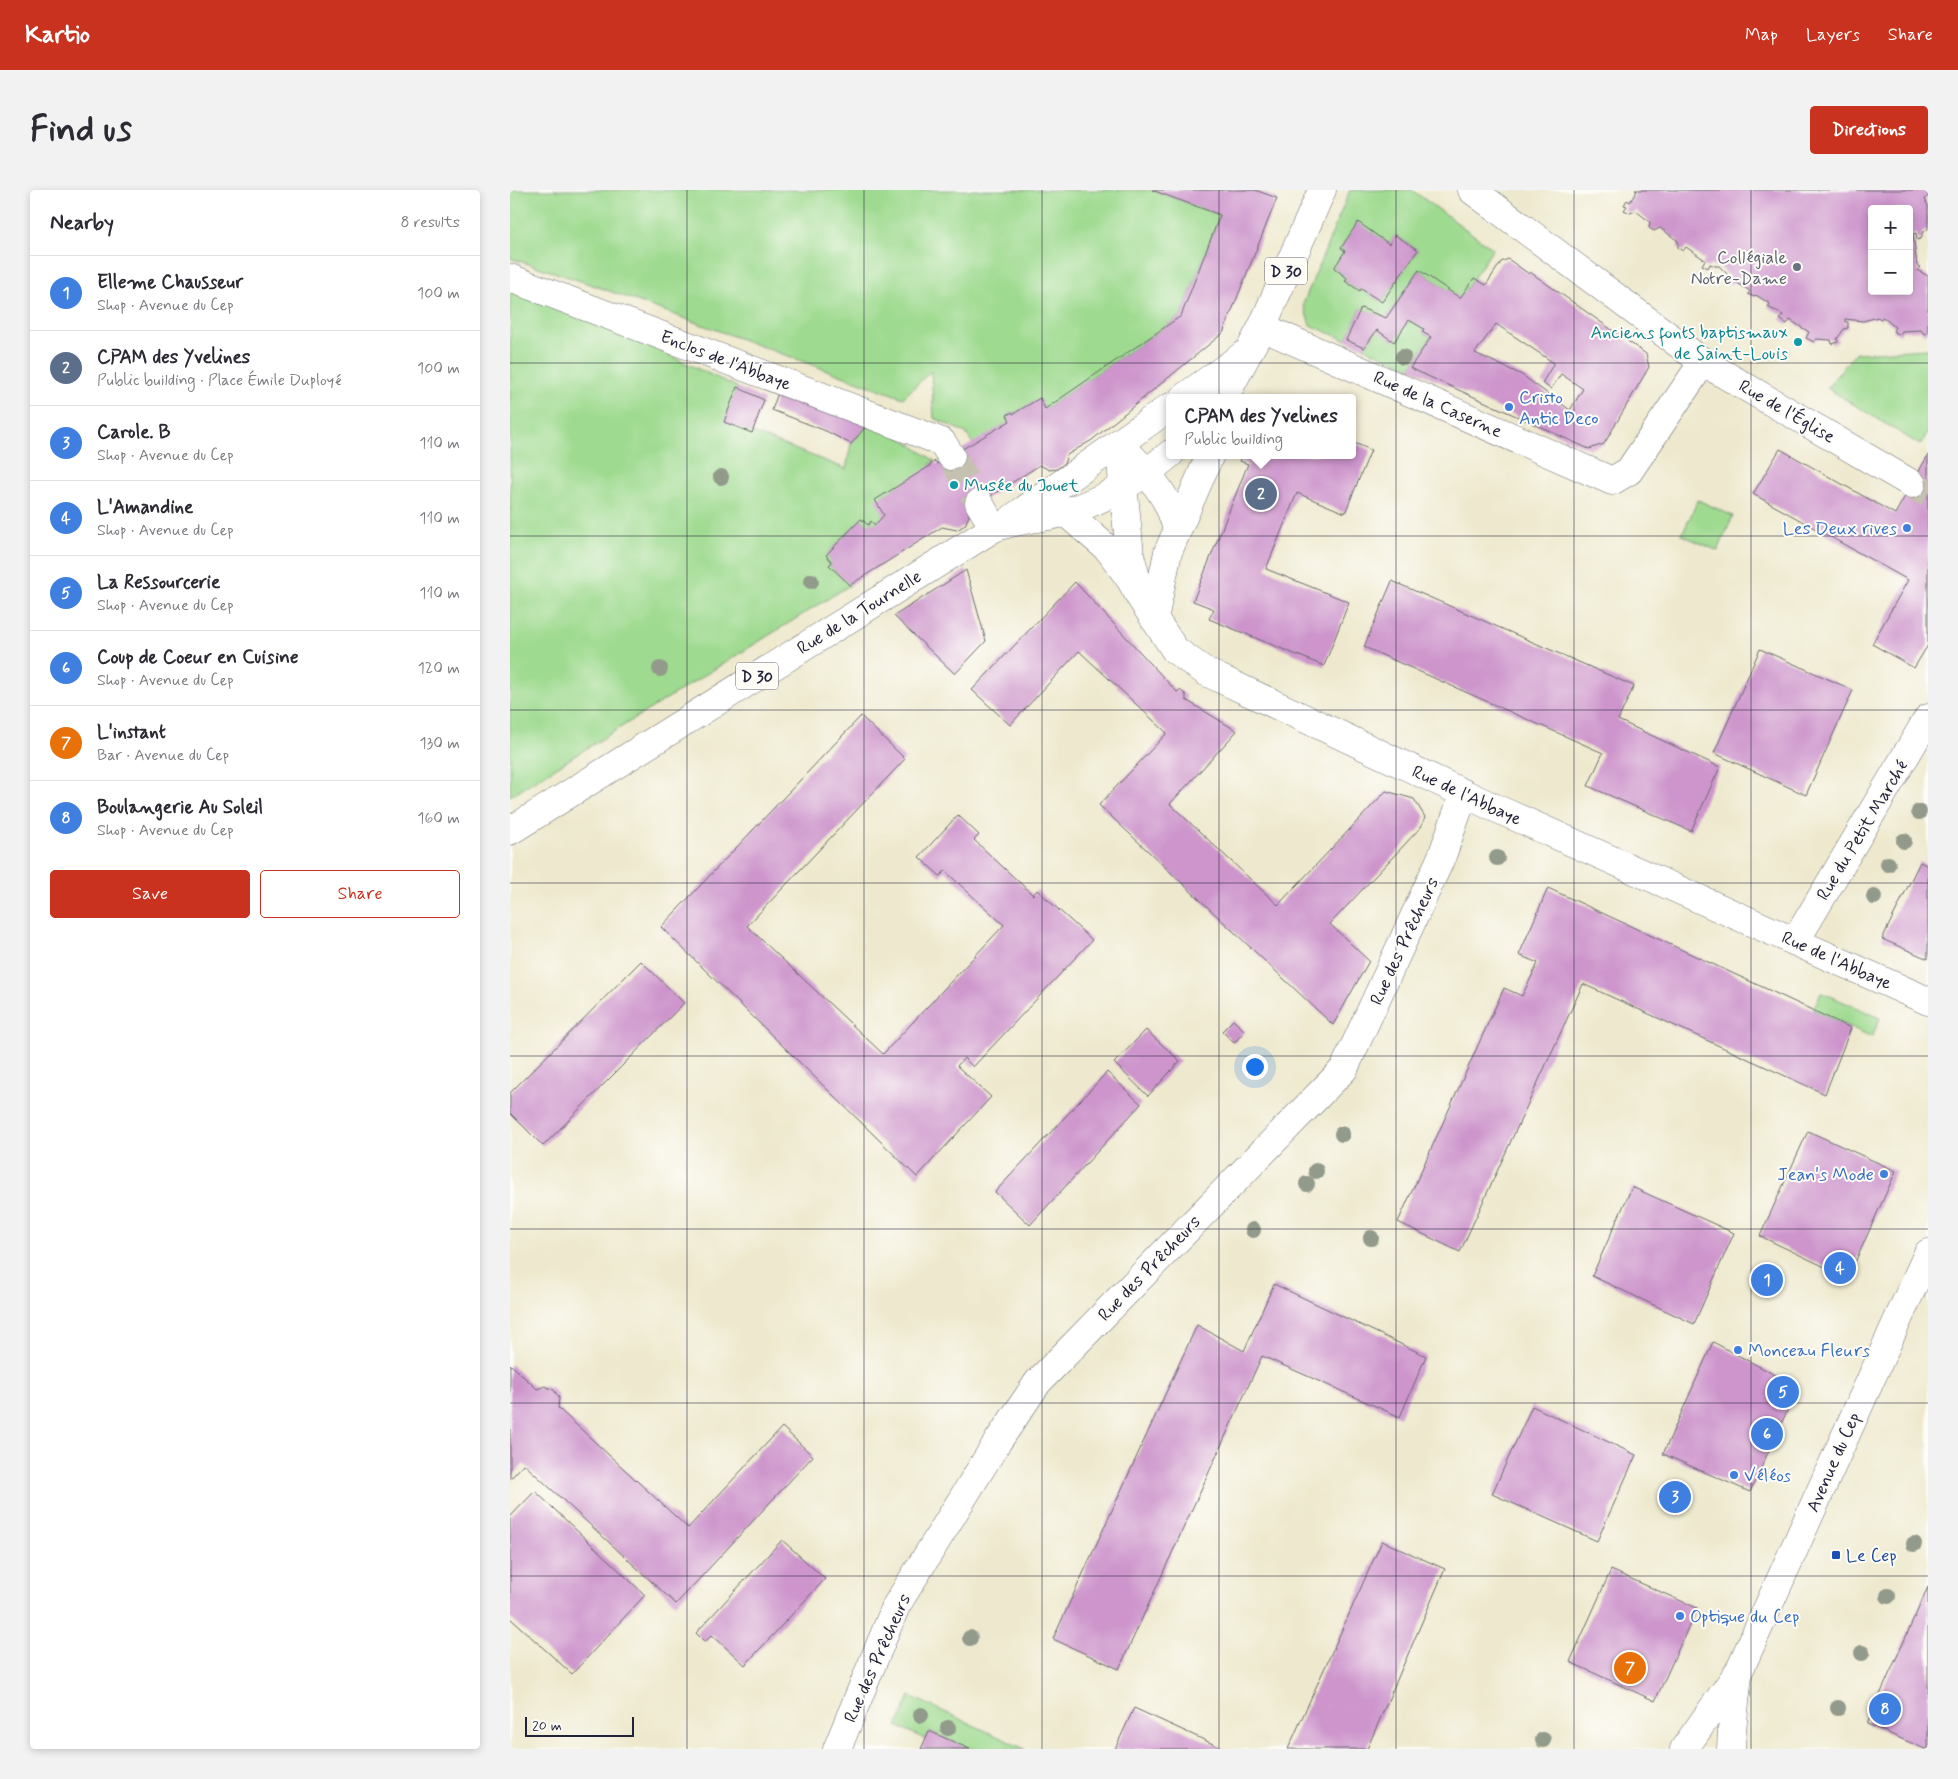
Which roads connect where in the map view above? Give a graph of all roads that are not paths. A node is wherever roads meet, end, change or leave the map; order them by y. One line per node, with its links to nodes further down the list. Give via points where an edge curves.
1 (1322, 190): 4 (street, D 30)
2 (1472, 190): 6 (street, Rue de l'Église)
3 (510, 278): 11 (street, Enclos de l'Abbaye)
4 (1262, 327): 5 (street, D 30); 6 (street, Rue de la Caserne, via 1612,481 1628,471)
5 (1248, 352): 7 (street, D 30); 8 (street, D 30)
6 (1703, 362): 15 (street, Rue de l'Église)
7 (1189, 394)
8 (1227, 394)
9 (1166, 410): 10 (street, D 30)
10 (1119, 443): 14 (street); 16 (street); 19 (street, D 30)
11 (947, 449)
12 (1166, 457): 14 (street, D 30)
13 (1208, 459): 20 (street)
14 (1147, 473): 16 (street, D 30); 20 (street, via 1167,500)
15 (1912, 484)
16 (1124, 487): 18 (street, D 30); 21 (street, via 1130,555)
17 (979, 503): 19 (street)
18 (1065, 512): 19 (street, Rue de la Tournelle / D 30); 21 (street, Rue de l'Abbaye, via 1109,550)
19 (1000, 525): 24 (street, Rue de la Tournelle / D 30)
20 (1177, 531): 21 (street, via 1168,552)
21 (1154, 619): 23 (street, Rue de l'Abbaye, via 1175,650 1206,672)
22 (1928, 718): 25 (street, Rue du Petit Marché)
23 (1464, 793): 25 (street, Rue de l'Abbaye); 29 (street, Rue des Prêcheurs, via 1442,856 1344,1069 1038,1382 896,1606)
24 (510, 831)
25 (1795, 942): 26 (street, Rue de l'Abbaye)
26 (1928, 1001)
27 (1928, 1253): 28 (street, Avenue du Cep)
28 (1739, 1671): 30 (street, Avenue du Cep); 31 (street, Avenue du Cep)
29 (837, 1749)
30 (1684, 1749)
31 (1731, 1749)

